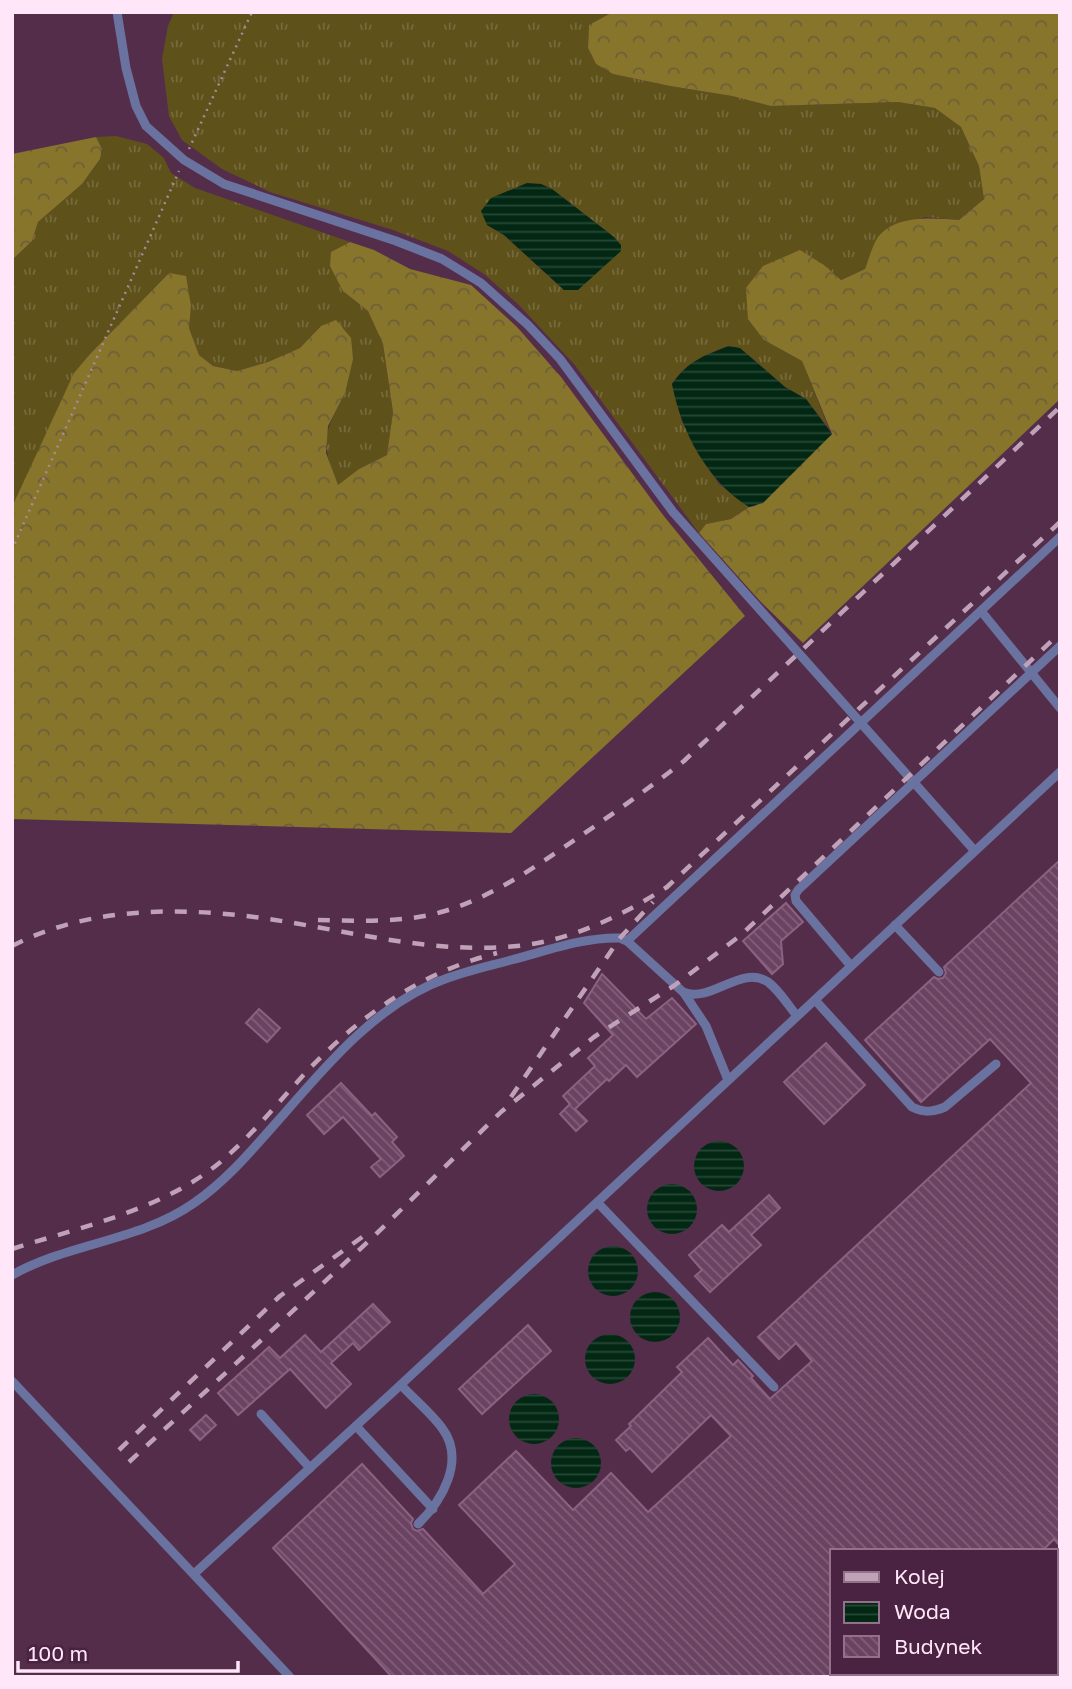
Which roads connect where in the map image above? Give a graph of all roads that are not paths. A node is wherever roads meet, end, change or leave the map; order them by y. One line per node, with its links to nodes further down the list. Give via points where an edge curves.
1 (117, 12): 7 (lane, via 126,68 146,126 184,160 224,184 396,241 442,260 498,296 560,359 673,512)
2 (1060, 537): 3 (lane)
3 (981, 611): 5 (lane); 7 (lane)
4 (1060, 646): 5 (lane)
5 (1031, 673): 6 (lane); 9 (lane)
6 (1060, 708)
7 (861, 723): 9 (lane); 12 (lane)
8 (1060, 772): 10 (lane)
9 (914, 783): 10 (lane); 13 (lane, via 795,895)
10 (974, 850): 11 (lane)
11 (895, 925): 13 (lane); 14 (lane)
12 (627, 941): 15 (lane); 21 (lane, via 612,938 570,944 431,985 386,1012 356,1038 238,1165 191,1205 160,1222)
13 (851, 966): 16 (lane)
14 (939, 972)
15 (683, 992): 17 (lane, via 705,994 755,977 771,984); 19 (lane, via 698,1010)
16 (815, 999): 17 (lane); 18 (lane, via 919,1111 945,1108)
17 (797, 1016): 19 (lane)
18 (996, 1064)
19 (728, 1080): 20 (lane)
20 (598, 1203): 23 (lane); 24 (lane)
21 (12, 1275)
22 (12, 1381): 30 (lane)
23 (401, 1385): 26 (lane); 28 (lane, via 442,1427 452,1449 451,1469)
24 (774, 1387)
25 (261, 1413): 27 (lane)
26 (356, 1426): 27 (lane); 28 (lane)
27 (310, 1468): 30 (lane)
28 (433, 1509): 29 (lane)
29 (418, 1524)
30 (195, 1573): 31 (lane)
31 (290, 1677)

